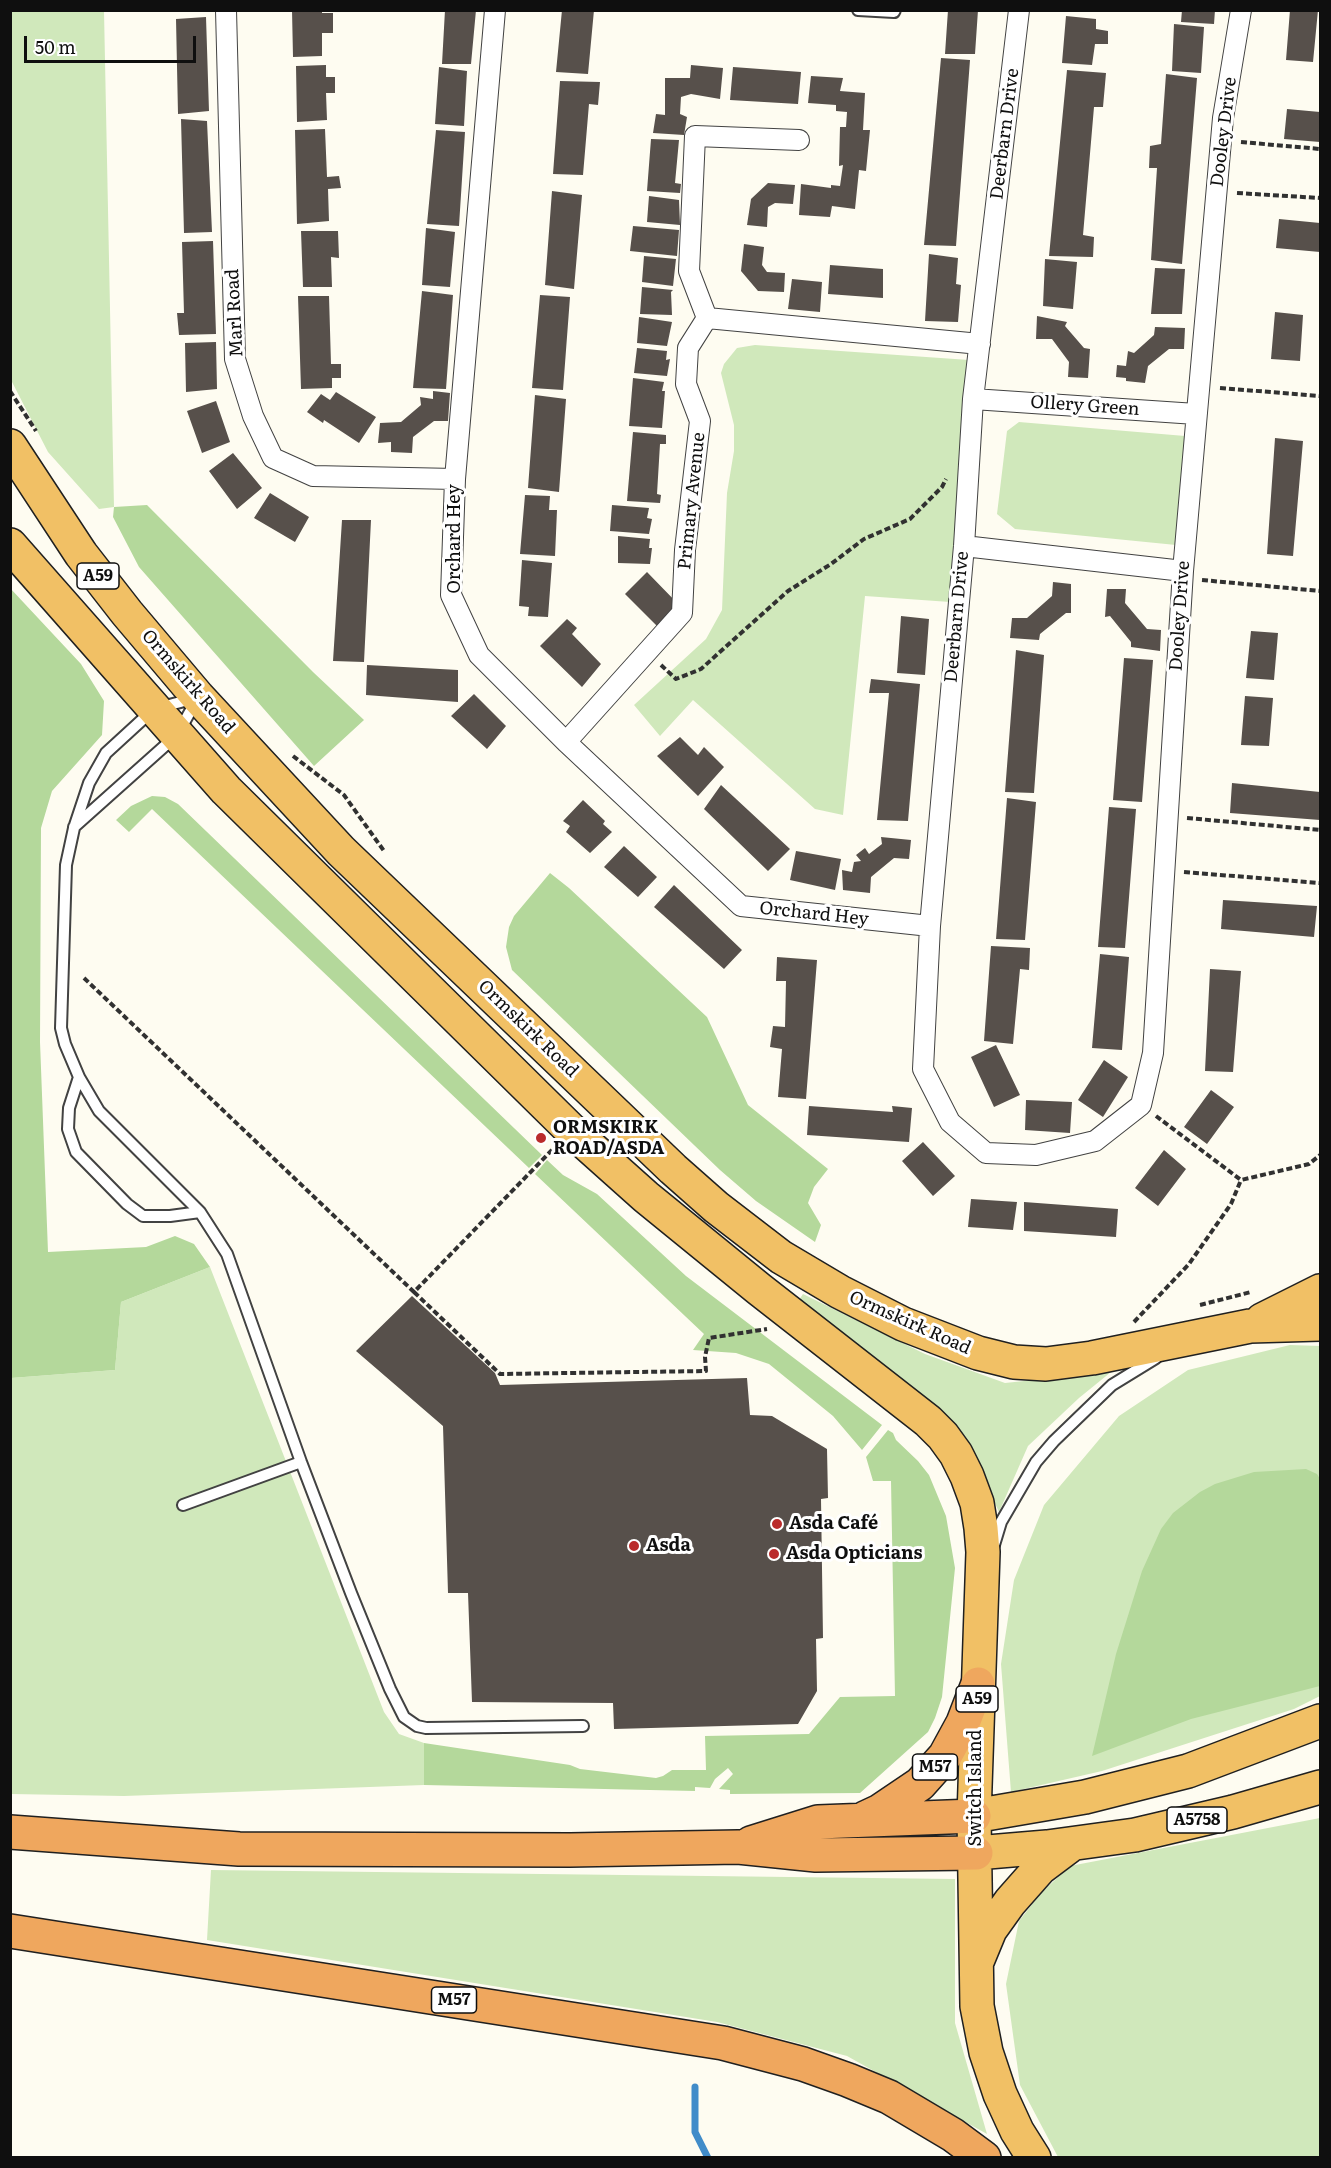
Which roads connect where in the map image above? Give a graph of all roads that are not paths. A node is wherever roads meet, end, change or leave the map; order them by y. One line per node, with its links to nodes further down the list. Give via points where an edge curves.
1 (226, 10): 13 (street, Marl Road, via 235,359 253,416 273,458 314,476)
2 (495, 10): 13 (street, Orchard Hey)
3 (858, 10): 4 (lane)
4 (896, 10)
5 (1019, 10): 9 (street, Deerbarn Drive)
6 (1241, 10): 11 (street, Dooley Drive, via 1221,140)
7 (799, 140): 8 (street, via 695,136 689,271)
8 (707, 318): 9 (street); 20 (street, Primary Avenue, via 688,348 686,384 700,421 682,613)
9 (980, 345): 10 (street, Deerbarn Drive)
10 (973, 399): 11 (street, Ollery Green); 15 (street, Deerbarn Drive)
11 (1197, 414): 16 (street, Dooley Drive)
12 (26, 442): 17 (highway, Ormskirk Road / A59, via 81,554)
13 (455, 479): 20 (street, Orchard Hey, via 451,595 479,656)
14 (10, 545): 18 (highway, A59)
15 (964, 546): 16 (street); 22 (street, Deerbarn Drive)
16 (1183, 574): 24 (street, Dooley Drive, via 1153,1053 1141,1105 1095,1141)
17 (198, 697): 18 (lane); 19 (lane); 27 (highway, Ormskirk Road / A59, via 341,851 673,1169 781,1257 903,1324 978,1353 1014,1362 1081,1360)
18 (154, 709): 19 (highway, A59); 21 (lane, via 106,753 89,783)
19 (177, 735): 21 (lane); 32 (highway, A59, via 226,790 571,1130 654,1204 943,1436 956,1454 977,1503)
20 (566, 742): 22 (street, Orchard Hey, via 741,906)
21 (74, 828): 23 (lane, via 66,865 61,1028)
22 (930, 926): 24 (street, Deerbarn Drive, via 923,1069 950,1122 986,1152)
23 (79, 1077): 25 (lane, via 99,1111); 25 (lane, via 69,1108 68,1129 76,1152 143,1216)
24 (1036, 1155)
25 (200, 1212): 30 (lane, via 227,1254)
26 (1320, 1291): 29 (highway)
27 (1194, 1323): 29 (highway, Switch Island / A59); 32 (lane, Switch Island, via 1149,1362 1112,1385 1053,1441 1001,1522)
28 (1320, 1324): 29 (highway, Switch Island / A59)
29 (1250, 1326)
30 (301, 1462): 31 (lane); 35 (lane, via 404,1717 426,1728)
31 (183, 1505)
32 (982, 1583): 33 (highway, Switch Island / A59)
33 (978, 1684): 37 (highway, Switch Island / A59); 38 (highway, M57, via 945,1756 920,1784)
34 (1320, 1721): 37 (highway, via 1188,1771 1085,1797)
35 (582, 1726)
36 (1320, 1787): 40 (highway, A5758, via 1135,1835)
37 (974, 1816): 38 (highway, M57); 42 (highway, Switch Island / A59)
38 (858, 1821): 41 (highway, M57, via 818,1822)
39 (10, 1832): 41 (highway, M57, via 238,1849)
40 (1072, 1844): 42 (highway); 44 (highway, via 1040,1868 1010,1902 990,1930)
41 (738, 1847): 42 (highway, M57, via 816,1855)
42 (976, 1853): 44 (highway, Switch Island / A59)
43 (10, 1932): 45 (highway, M57, via 723,2043 803,2064 889,2097)
44 (976, 1964): 46 (highway, Switch Island / A59, via 977,2006 986,2052 1000,2094)
45 (984, 2157)
46 (1034, 2157)

